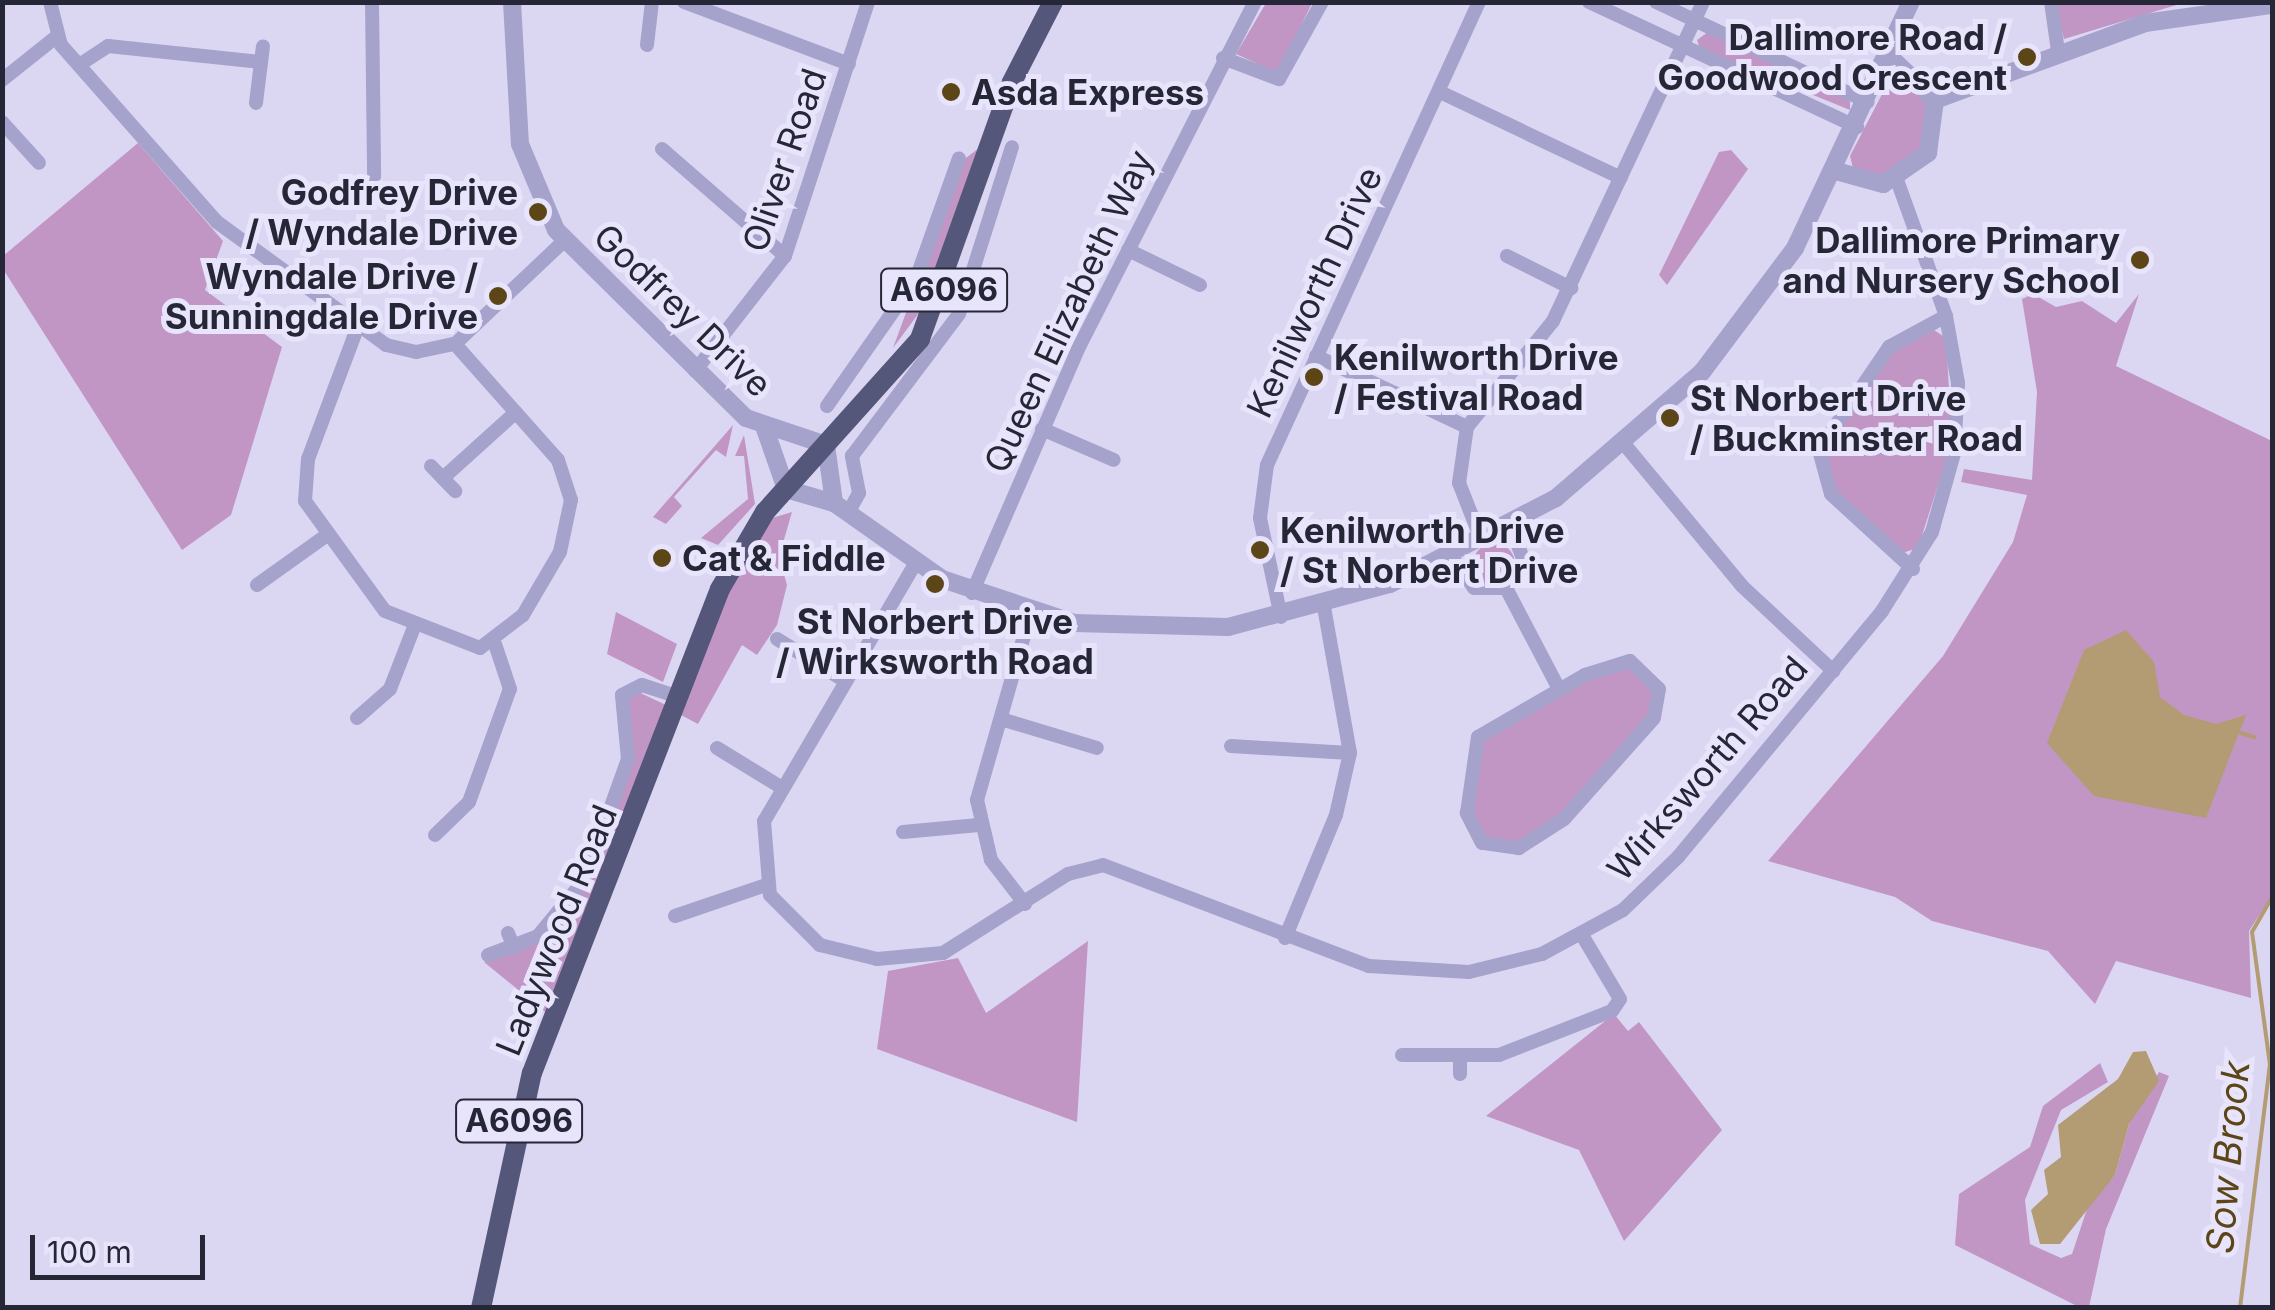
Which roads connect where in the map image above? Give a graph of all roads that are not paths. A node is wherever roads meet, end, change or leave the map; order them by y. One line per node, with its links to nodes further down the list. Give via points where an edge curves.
1 (50, 2): 19 (street)
2 (372, 2): 39 (street)
3 (512, 2): 44 (street, Godfrey Drive, via 520,144)
4 (652, 2): 20 (street)
5 (684, 2): 27 (street)
6 (868, 2): 27 (street, Oliver Road)
7 (1052, 2): 55 (main road, Ladywood Road / A6096, via 1012,82 942,296)
8 (1255, 2): 25 (street, Queen Elizabeth Way)
9 (1322, 2): 25 (street, via 1279,79)
10 (1479, 2): 30 (street, Kenilworth Drive)
11 (1589, 2): 22 (street)
12 (1656, 2): 18 (street)
13 (1703, 2): 18 (street)
14 (1911, 2): 24 (street)
15 (2051, 2): 23 (street)
16 (2221, 5): 17 (street); 23 (street)
17 (2272, 5)
18 (1694, 20): 22 (street); 32 (street)
19 (56, 37): 28 (street); 29 (street)
20 (648, 45)
21 (263, 46): 26 (street)
22 (1683, 46): 35 (street); 42 (street)
23 (2058, 52): 31 (street)
24 (1889, 56): 31 (street); 32 (street)
25 (1223, 58): 45 (street, Queen Elizabeth Way)
26 (261, 62): 28 (street, via 108,46); 33 (street)
27 (849, 64): 46 (street, Oliver Road)
28 (79, 65): 51 (street, via 217,222)
29 (2, 80)
30 (1440, 92): 42 (street); 54 (street, Kenilworth Drive)
31 (1936, 100): 43 (street, via 1928,153)
32 (1868, 102): 35 (street)
33 (256, 104)
34 (2, 122): 37 (street)
35 (1857, 127): 41 (street)
36 (682, 146): 46 (street, via 667,154)
37 (36, 152)
38 (1013, 156): 69 (street, via 952,331 852,456 860,493)
39 (379, 166)
40 (953, 166): 53 (street, via 924,262)
41 (1836, 171): 43 (street, via 1863,183); 63 (street, via 1737,332)
42 (1621, 178): 49 (street)
43 (1897, 180): 50 (street, Wirksworth Road)
44 (564, 241): 52 (street); 56 (street, Godfrey Drive)
45 (1128, 250): 48 (street); 61 (street, Queen Elizabeth Way)
46 (785, 256): 56 (street, Oliver Road)
47 (1507, 256): 49 (street)
48 (1200, 285)
49 (1571, 288): 59 (street, via 1536,347)
50 (1946, 316): 75 (street, Wirksworth Road, via 1958,383 1954,453); 75 (street, via 1898,338 1819,450 1831,494)
51 (358, 326): 52 (street, via 396,349); 71 (street, via 304,470 305,500)
52 (455, 344): 58 (street)
53 (873, 351): 55 (street); 57 (street)
54 (1316, 356): 59 (street); 81 (street, Kenilworth Drive, via 1260,498)
55 (898, 368): 62 (main road, Ladywood Road / A6096)
56 (695, 371): 60 (street, Godfrey Drive)
57 (830, 397)
58 (516, 412): 66 (street); 84 (street, via 564,470 570,514 553,565)
59 (1468, 427): 72 (street, via 1459,482)
60 (765, 429): 62 (street, Godfrey Drive); 67 (street, Godfrey Drive)
61 (1042, 429): 64 (street); 78 (street, Queen Elizabeth Way)
62 (826, 445): 67 (main road, Ladywood Road / A6096); 69 (street)
63 (1625, 445): 70 (street); 85 (street, via 1742,586)
64 (1114, 460)
65 (431, 466): 66 (street)
66 (443, 478): 68 (street)
67 (786, 489): 69 (street); 88 (main road, Ladywood Road / A6096, via 732,563)
68 (455, 491)
69 (841, 508): 74 (street)
70 (1510, 524): 72 (street); 77 (street, via 1525,564)
71 (328, 535): 76 (street); 82 (street, via 377,602)
72 (1481, 539): 73 (street)
73 (1451, 556): 77 (street, via 1474,588); 79 (street)
74 (915, 564): 78 (street); 86 (street)
75 (1913, 568): 85 (street, Wirksworth Road)
76 (257, 585)
77 (1506, 588): 87 (street)
78 (972, 592): 80 (street)
79 (1324, 607): 81 (street); 94 (street, via 1346,692)
80 (1031, 612): 81 (street, via 1173,632); 90 (street)
81 (1280, 617)
82 (414, 627): 84 (street, via 466,646); 89 (street, via 390,689)
83 (777, 638): 86 (street)
84 (495, 644): 98 (street, via 510,689 469,802)
85 (1833, 671): 103 (street, Wirksworth Road, via 1678,858)
86 (844, 682): 95 (street)
87 (1558, 689): 87 (street, via 1630,661 1650,674 1660,703 1564,819 1519,848 1490,847 1467,822 1473,746)
88 (680, 697): 105 (street, Ladywood Road, via 642,685 622,695 628,759 585,878 550,927); 108 (main road, Ladywood Road / A6096, via 532,1074)
89 (357, 717)
90 (1000, 719): 93 (street); 96 (street)
91 (1230, 746): 94 (street)
92 (717, 748): 95 (street)
93 (1097, 748)
94 (1350, 753): 104 (street, via 1336,815)
95 (779, 786): 99 (street, via 761,836)
96 (979, 824): 97 (street); 100 (street, via 991,860)
97 (903, 832)
98 (435, 835)
99 (766, 886): 100 (street, Wirksworth Road, via 811,939 877,959 943,953); 101 (street)
100 (1025, 904): 104 (street, Wirksworth Road, via 1068,874 1116,866)
101 (675, 916)
102 (508, 933): 105 (street, Ladywood Road)
103 (1582, 935): 104 (street, Wirksworth Road, via 1510,964 1432,973 1369,966); 107 (street, via 1618,1006 1524,1049 1460,1066)
104 (1285, 938)
105 (514, 948): 106 (street, Ladywood Road)
106 (488, 956)
107 (1402, 1055)
108 (481, 1308)

